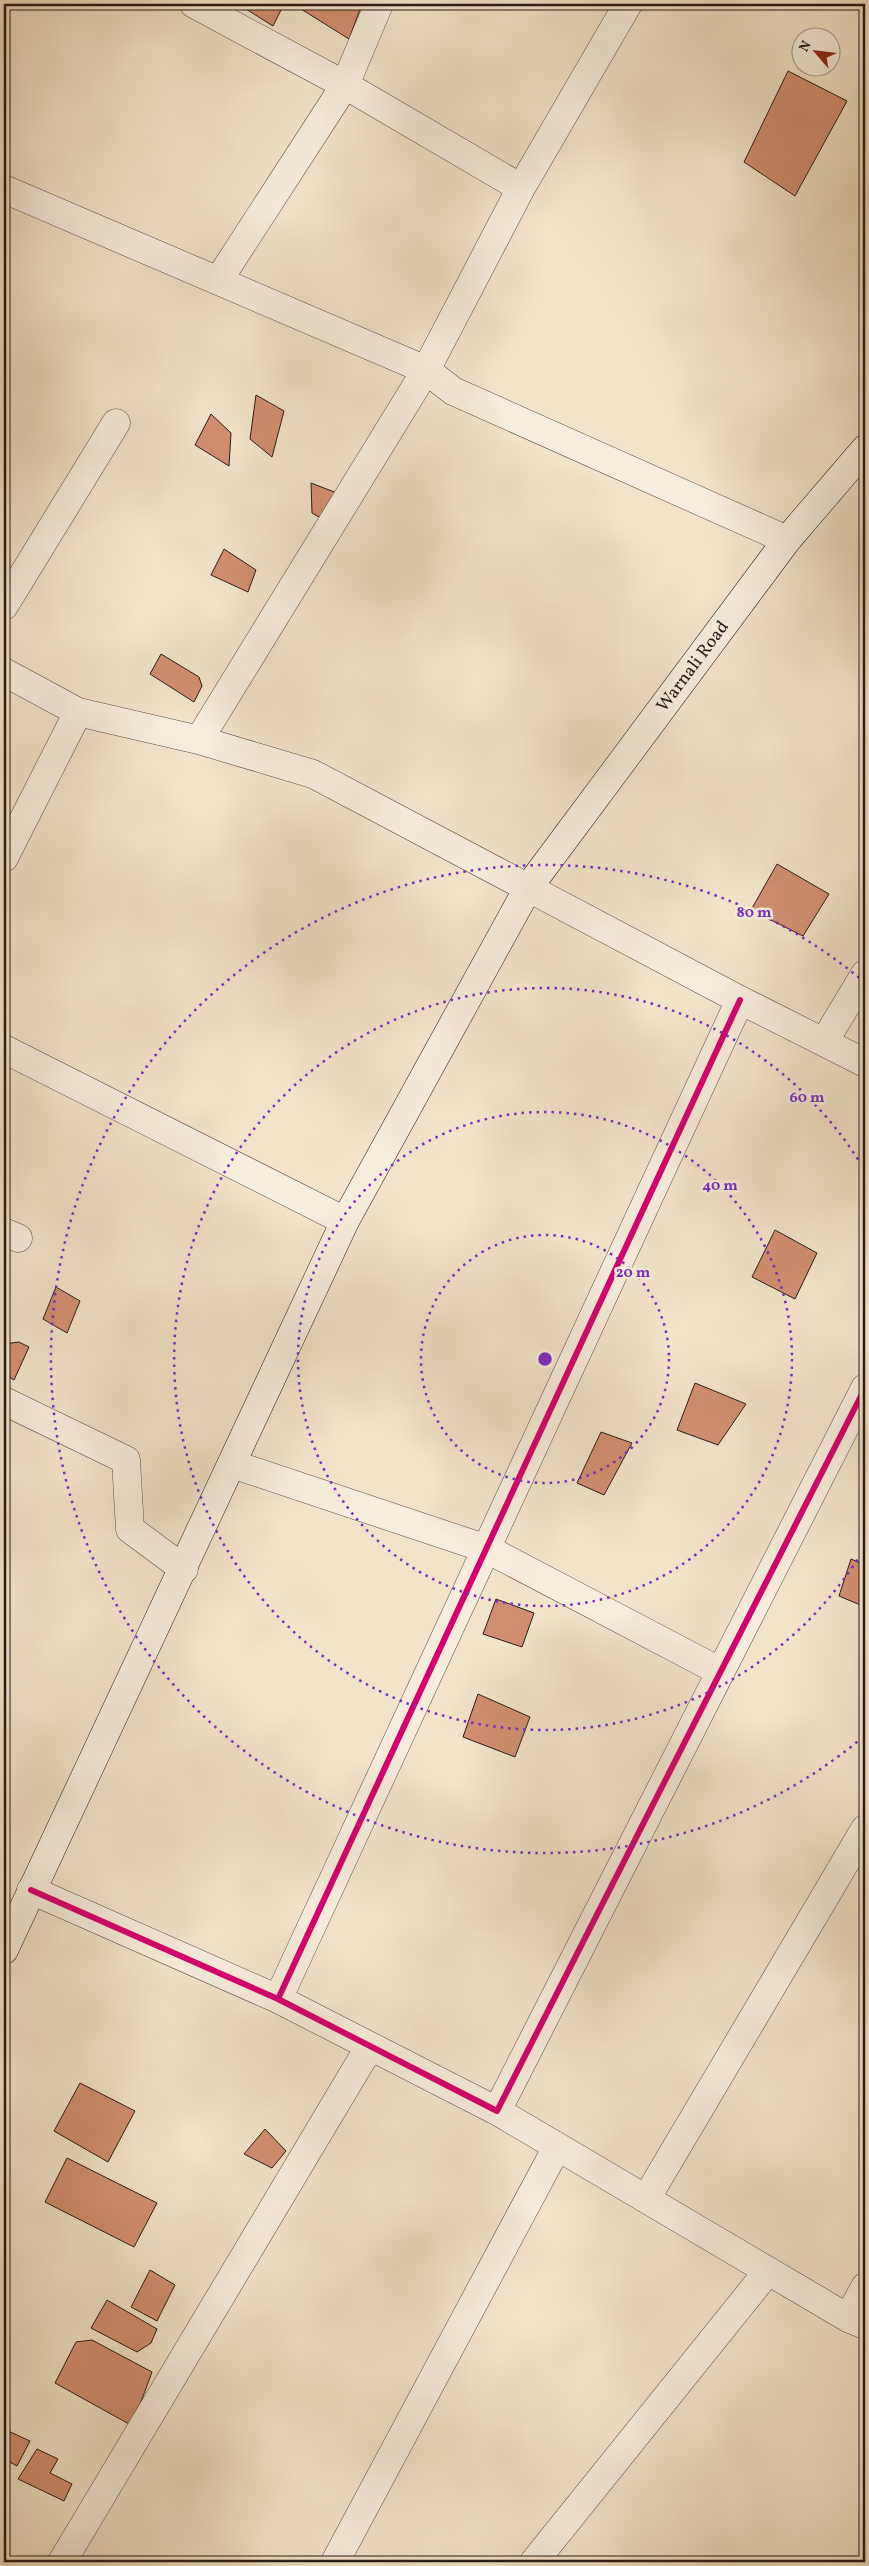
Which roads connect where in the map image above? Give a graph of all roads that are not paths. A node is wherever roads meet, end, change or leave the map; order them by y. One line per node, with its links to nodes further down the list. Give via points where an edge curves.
1 (194, 4): 4 (street)
2 (379, 4): 4 (street)
3 (628, 4): 5 (street)
4 (345, 85): 5 (street); 7 (street)
5 (521, 188): 8 (street)
6 (4, 189): 7 (street)
7 (218, 281): 8 (street)
8 (426, 370): 11 (street, via 453,391); 15 (street)
9 (116, 423): 12 (street)
10 (865, 449): 11 (street, Warnali Road)
11 (787, 540): 17 (street, Warnali Road)
12 (4, 606)
13 (4, 672): 14 (street)
14 (78, 712): 15 (street); 16 (street)
15 (199, 740): 17 (street, via 313,774)
16 (4, 858)
17 (528, 888): 19 (street); 23 (street, Warnali Road)
18 (865, 974): 20 (street)
19 (740, 1000): 20 (street); 27 (street)
20 (824, 1042): 22 (street)
21 (4, 1049): 23 (street)
22 (865, 1063)
23 (345, 1221): 26 (street, Warnali Road)
24 (865, 1388): 29 (street)
25 (4, 1401): 28 (street, via 126,1460 130,1529)
26 (232, 1464): 27 (street); 28 (street, Warnali Road)
27 (486, 1549): 29 (street); 33 (street)
28 (184, 1568): 31 (street, Warnali Road)
29 (721, 1672): 35 (street)
30 (865, 1829): 37 (street)
31 (31, 1890): 32 (street, Warnali Road); 33 (street)
32 (4, 1950)
33 (278, 1999): 34 (street)
34 (370, 2046): 35 (street); 41 (street)
35 (497, 2111): 36 (street)
36 (558, 2146): 37 (street); 42 (street)
37 (646, 2199): 38 (street)
38 (768, 2271): 40 (street); 43 (street)
39 (865, 2286): 40 (street)
40 (857, 2321)
41 (62, 2562)
42 (335, 2562)
43 (534, 2562)

